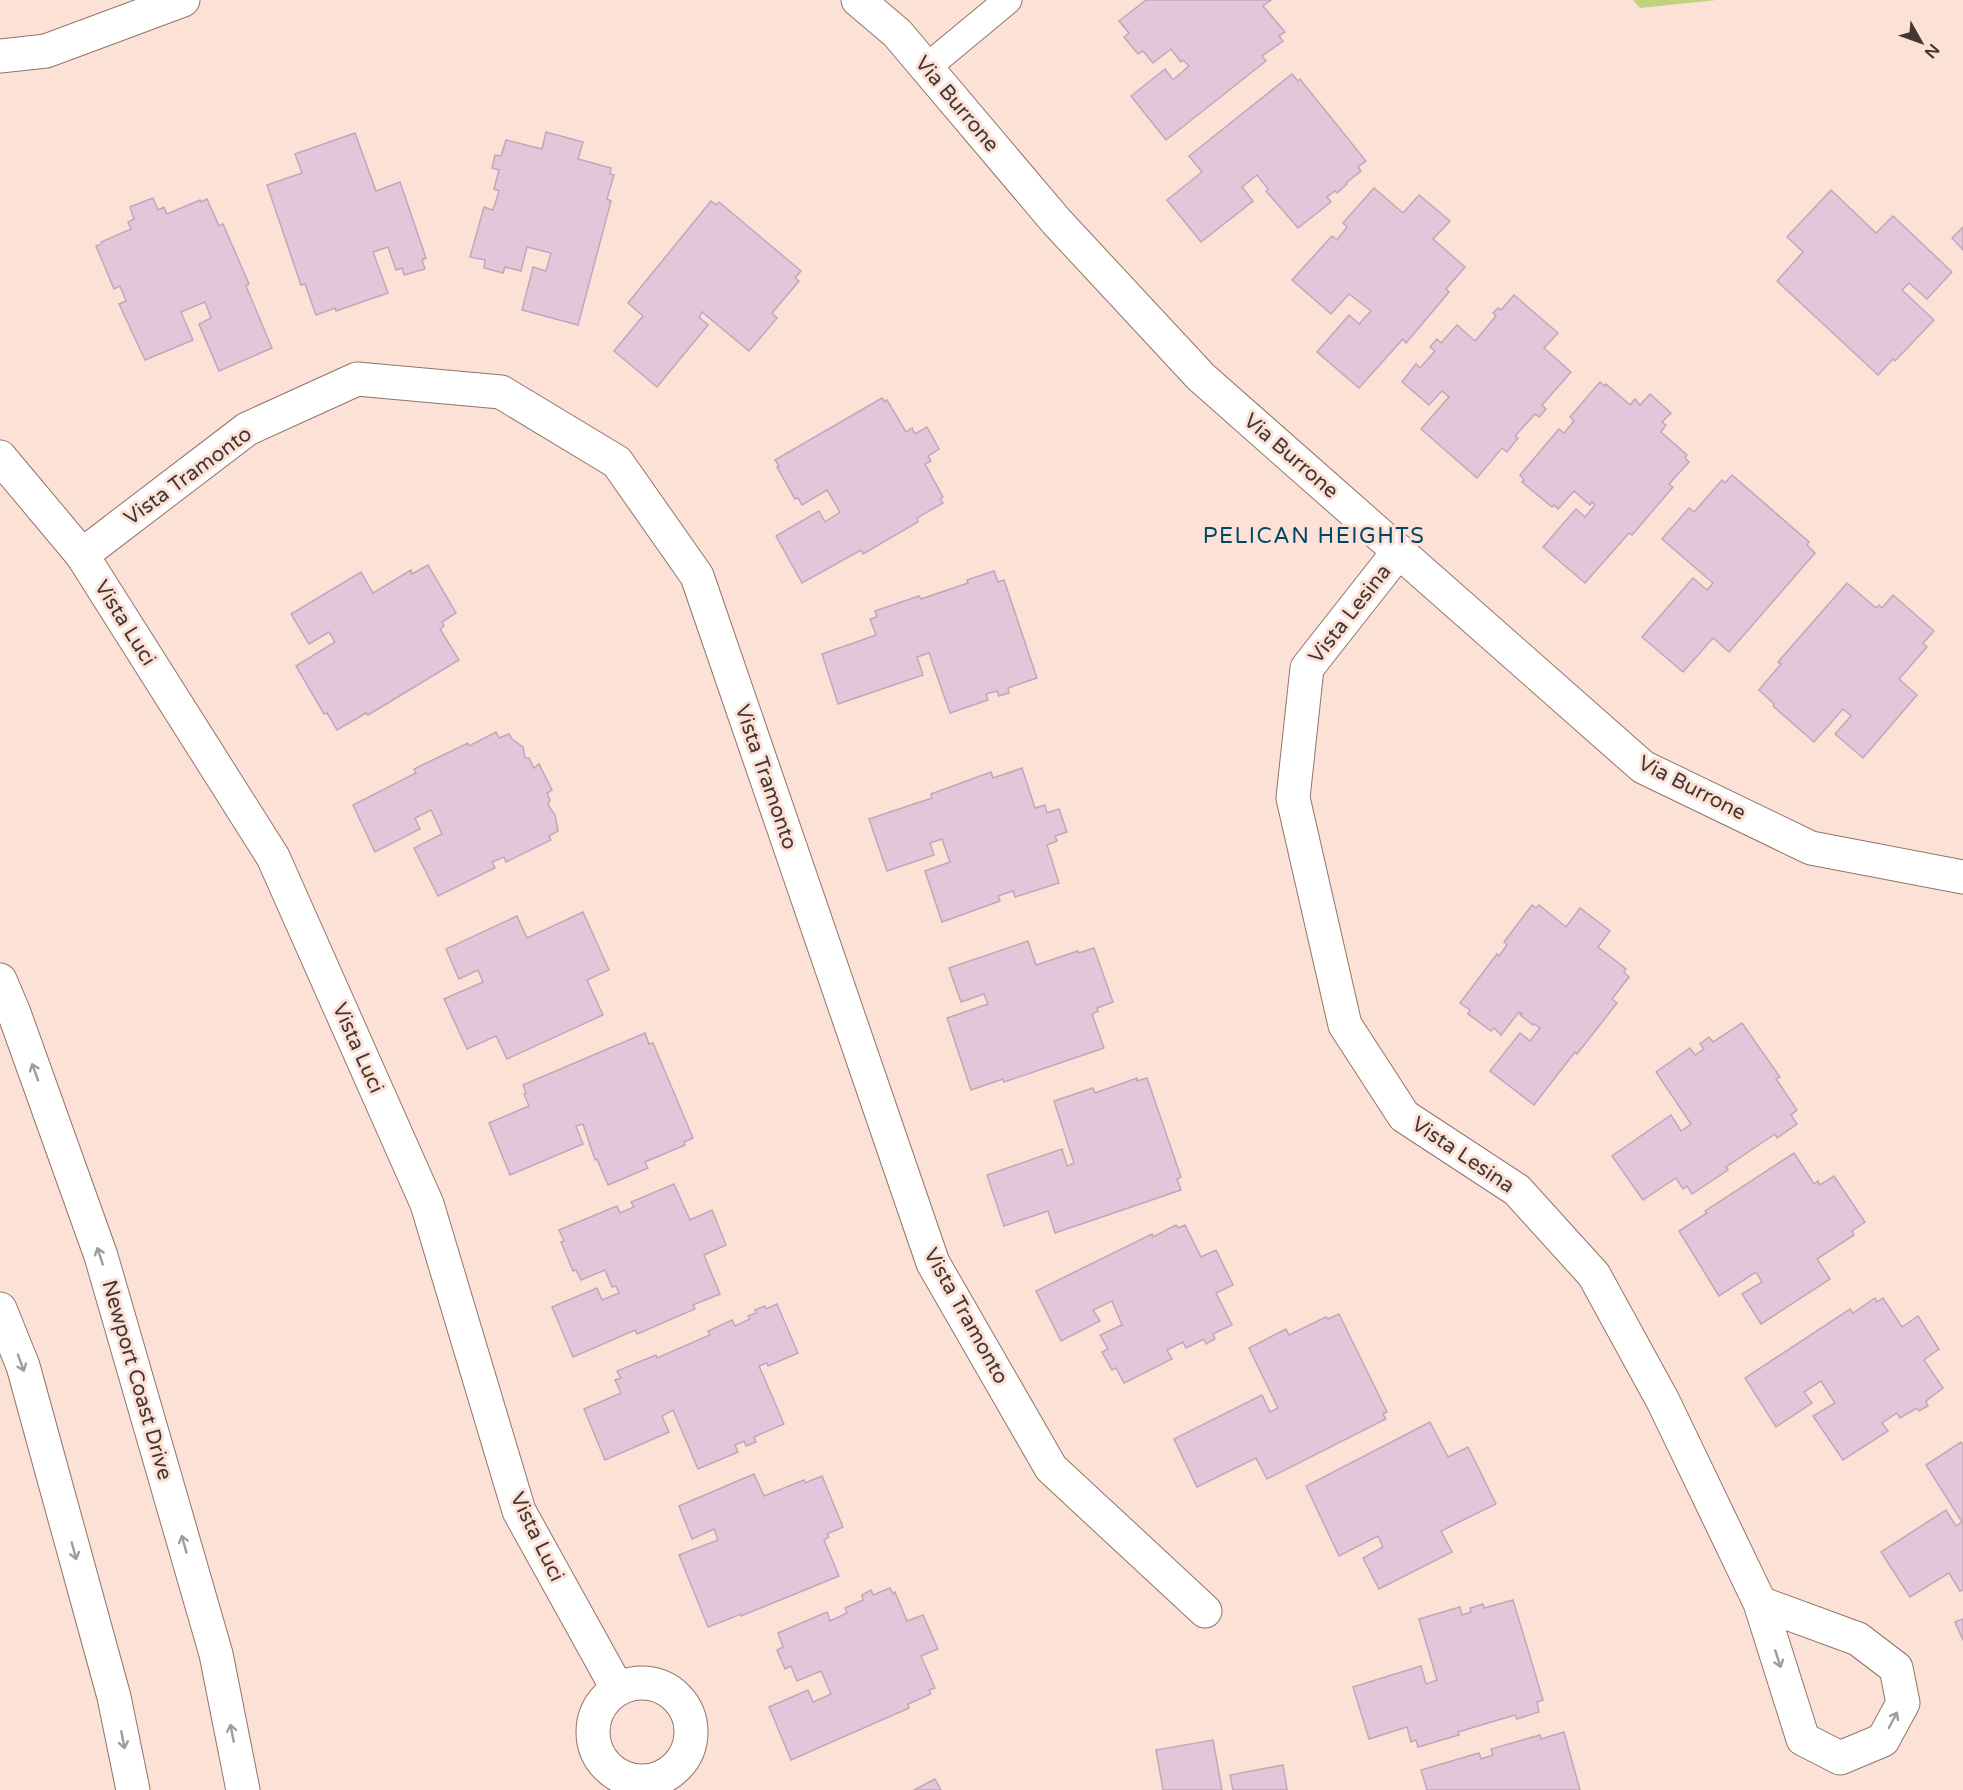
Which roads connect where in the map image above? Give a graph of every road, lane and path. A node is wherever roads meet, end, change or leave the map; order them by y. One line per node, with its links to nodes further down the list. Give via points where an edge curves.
1 (183, 0): 4 (street, via 46,51)
2 (1008, 0): 5 (lane)
3 (862, 1): 5 (street, Via Burrone, via 897,33)
4 (0, 56)
5 (926, 68): 7 (street, Via Burrone, via 1056,221 1201,377)
6 (0, 457): 8 (street, Vista Luci)
7 (1399, 551): 9 (street, Via Burrone, via 1643,767 1811,848); 12 (street, Vista Lesina, via 1307,668 1300,727 1293,798 1345,1025 1404,1116 1517,1190 1594,1275 1664,1401)
8 (82, 555): 13 (street, Vista Tramonto, via 247,429 357,379 501,392 617,462 697,576 933,1263 1051,1468); 14 (street, Vista Luci, via 273,857 427,1204 519,1511)
9 (1963, 877)
10 (0, 980): 16 (street, Newport Coast Drive, one-way to 10, via 216,1654 101,1257)
11 (0, 1309): 15 (street, one-way to 15, via 23,1366 114,1697)
12 (1760, 1603): 12 (street, Vista Lesina, one-way to 12, via 1803,1739 1840,1758 1883,1740 1903,1703 1896,1668 1858,1640)
13 (1205, 1611)
14 (617, 1688)
15 (133, 1790)
16 (243, 1790)

